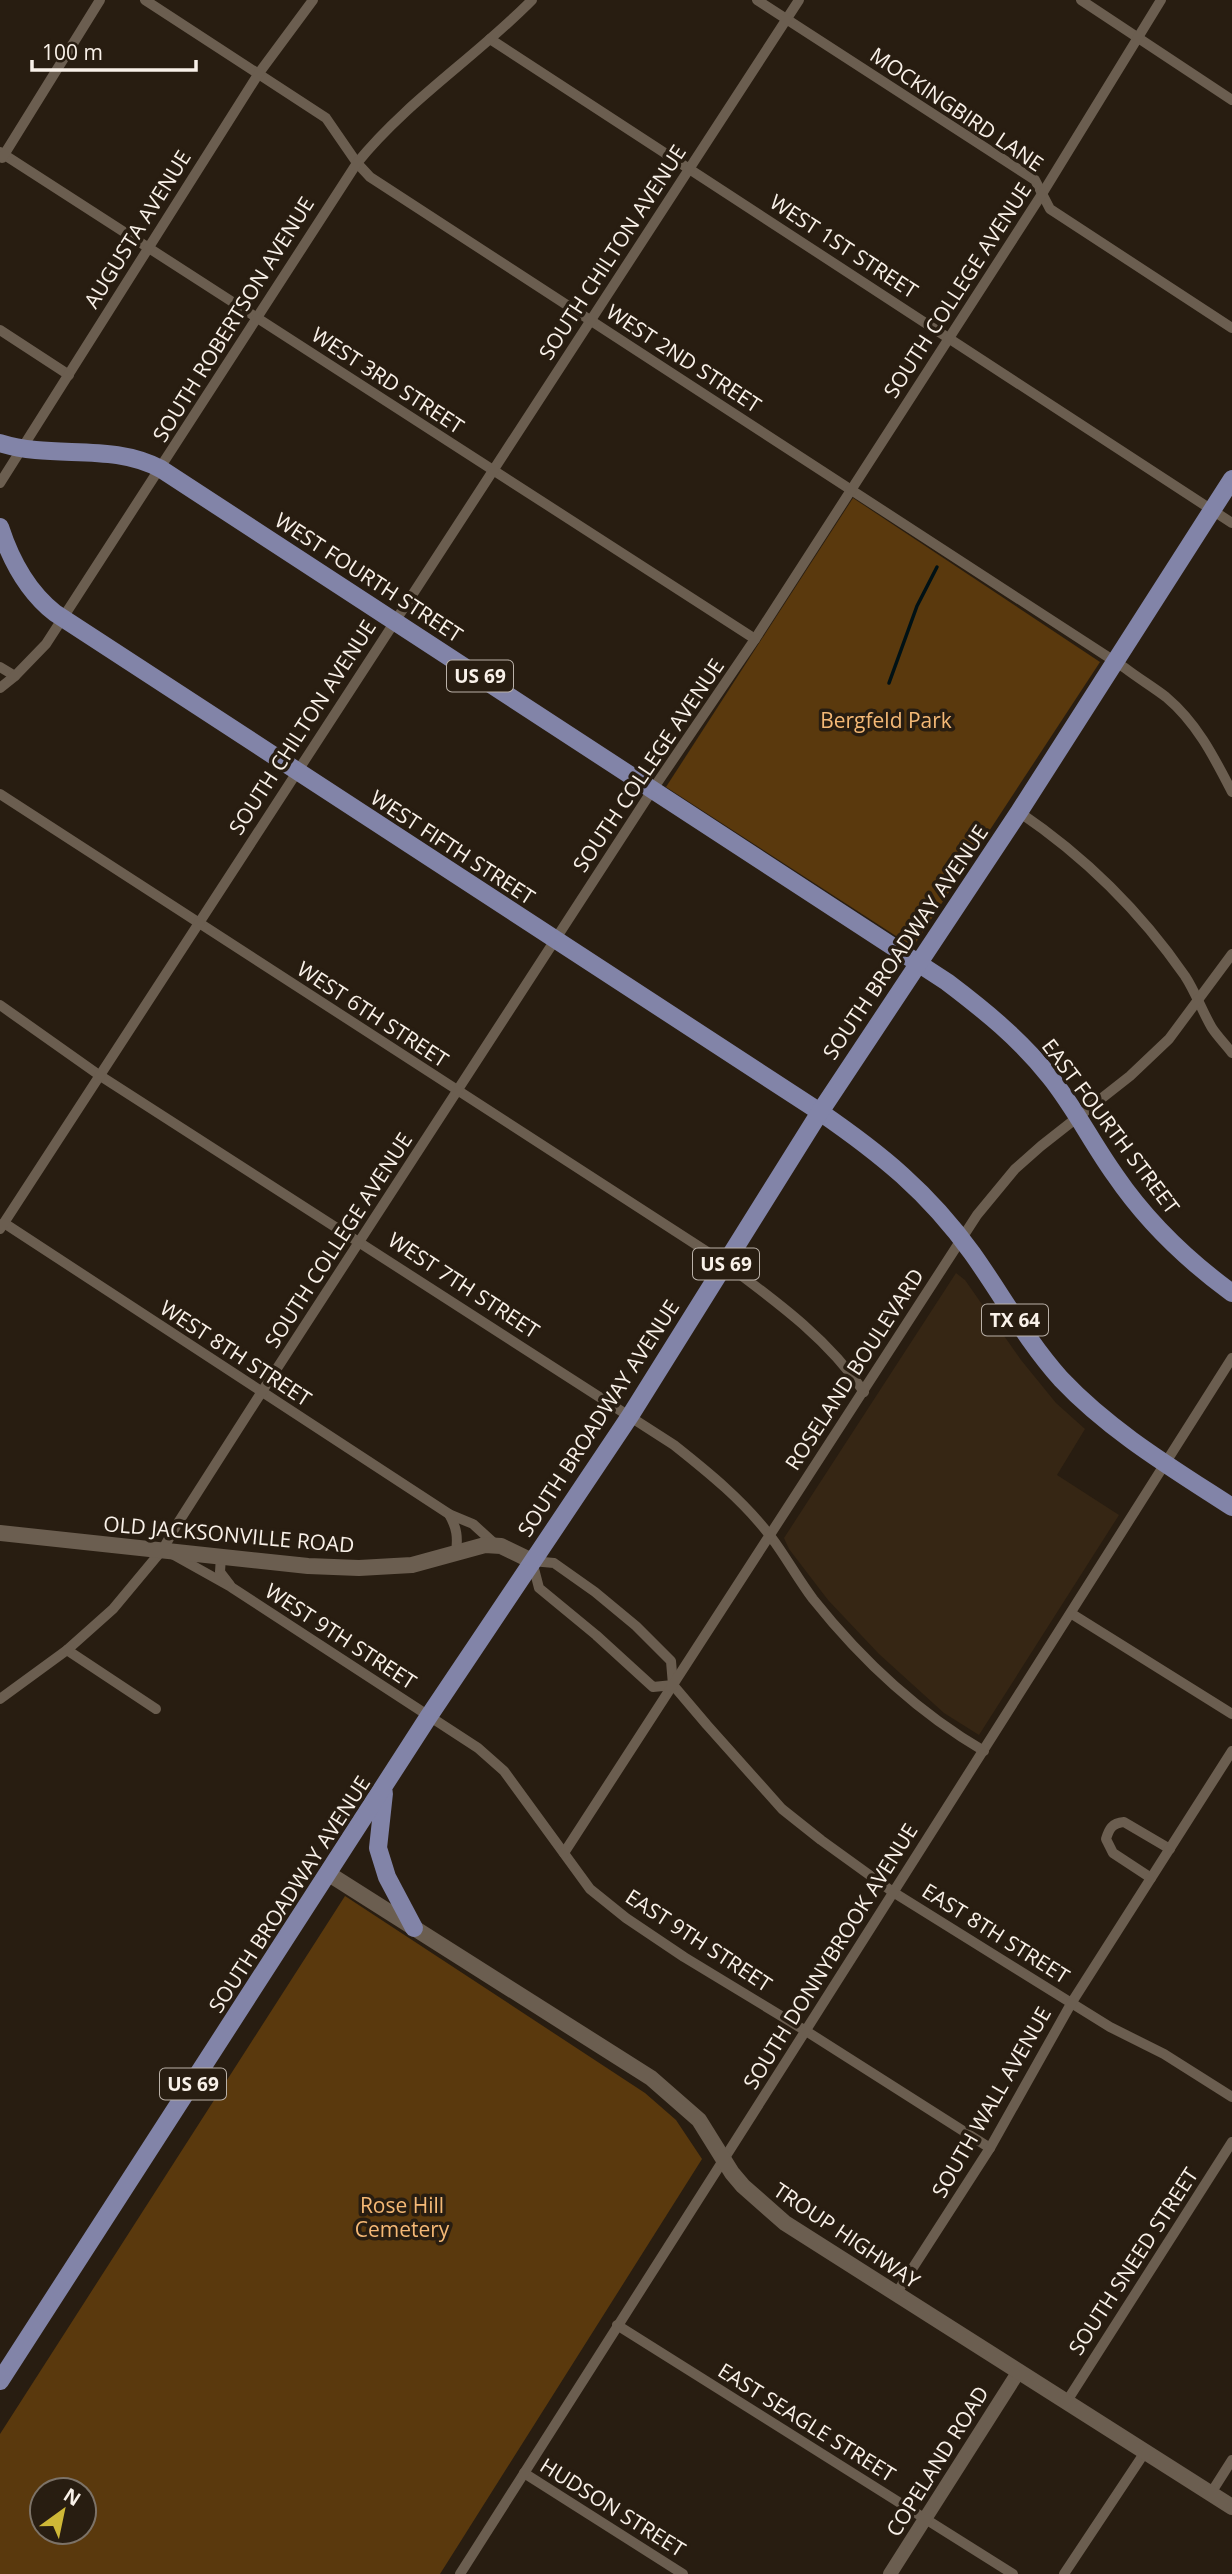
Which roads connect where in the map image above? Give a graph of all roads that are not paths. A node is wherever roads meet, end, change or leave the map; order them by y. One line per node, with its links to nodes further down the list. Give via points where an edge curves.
1 (100, 0): 14 (street)
2 (145, 0): 12 (street, WEST 2ND STREET)
3 (313, 0): 12 (street, AUGUSTA AVENUE)
4 (532, 0): 11 (street, SOUTH ROBERTSON AVENUE)
5 (757, 0): 9 (street, MOCKINGBIRD LANE)
6 (799, 0): 9 (street, SOUTH CHILTON AVENUE)
7 (1081, 0): 10 (street)
8 (1161, 0): 10 (street, SOUTH COLLEGE AVENUE)
9 (787, 19): 16 (street, SOUTH CHILTON AVENUE); 17 (street, MOCKINGBIRD LANE, via 1035,180)
10 (1138, 38): 13 (street); 17 (street, SOUTH COLLEGE AVENUE)
11 (490, 40): 15 (street, SOUTH ROBERTSON AVENUE, via 395,121); 16 (street, WEST 1ST STREET)
12 (259, 73): 15 (street, WEST 2ND STREET, via 326,118); 18 (street, AUGUSTA AVENUE)
13 (1232, 100)
14 (1, 156): 18 (street, WEST 3RD STREET)
15 (357, 163): 19 (street, SOUTH ROBERTSON AVENUE); 20 (street, WEST 2ND STREET, via 370,177)
16 (690, 168): 20 (street, SOUTH CHILTON AVENUE); 23 (street, WEST 1ST STREET)
17 (1042, 194): 21 (street, MOCKINGBIRD LANE, via 1050,209); 23 (street, SOUTH COLLEGE AVENUE)
18 (149, 246): 19 (street, WEST 3RD STREET); 24 (street, AUGUSTA AVENUE)
19 (257, 317): 27 (street, SOUTH ROBERTSON AVENUE); 28 (street, WEST 3RD STREET)
20 (590, 321): 28 (street, SOUTH CHILTON AVENUE); 31 (street, WEST 2ND STREET)
21 (1232, 328)
22 (0, 330): 24 (street)
23 (949, 338): 31 (street, SOUTH COLLEGE AVENUE); 32 (street, WEST 1ST STREET)
24 (69, 374): 26 (street, AUGUSTA AVENUE)
25 (0, 443): 26 (main road, US 69)
26 (22, 449): 27 (main road, WEST FOURTH STREET / US 69, via 109,454 139,459); 30 (street, AUGUSTA AVENUE)
27 (161, 469): 35 (street, SOUTH ROBERTSON AVENUE); 36 (main road, WEST FOURTH STREET / US 69)
28 (492, 470): 36 (street, SOUTH CHILTON AVENUE); 37 (street, WEST 3RD STREET)
29 (1232, 479): 32 (main road, SOUTH BROADWAY AVENUE)
30 (0, 484)
31 (852, 489): 37 (street, SOUTH COLLEGE AVENUE); 38 (street, WEST 2ND STREET)
32 (1212, 510): 33 (street, WEST 1ST STREET); 38 (main road, SOUTH BROADWAY AVENUE)
33 (1232, 523)
34 (0, 527): 35 (main road, WEST FIFTH STREET, via 19,572 37,597)
35 (63, 619): 40 (street, SOUTH ROBERTSON AVENUE); 42 (main road, WEST FIFTH STREET)
36 (394, 621): 42 (street, SOUTH CHILTON AVENUE); 43 (main road, WEST FOURTH STREET / US 69)
37 (755, 639): 43 (street, SOUTH COLLEGE AVENUE)
38 (1114, 661): 44 (street, WEST 2ND STREET, via 1185,716); 46 (main road, SOUTH BROADWAY AVENUE)
39 (0, 667): 40 (street)
40 (15, 676): 41 (street, SOUTH ROBERTSON AVENUE)
41 (0, 688)
42 (296, 771): 47 (street, SOUTH CHILTON AVENUE); 48 (main road, WEST FIFTH STREET)
43 (653, 789): 48 (street, SOUTH COLLEGE AVENUE); 50 (main road, WEST FOURTH STREET / US 69)
44 (1232, 792)
45 (0, 794): 47 (street, WEST 6TH STREET)
46 (1019, 812): 50 (main road, SOUTH BROADWAY AVENUE); 51 (street, via 1059,839 1103,880 1144,923)
47 (199, 923): 54 (street, SOUTH CHILTON AVENUE); 55 (street, WEST 6TH STREET)
48 (555, 940): 55 (street, SOUTH COLLEGE AVENUE); 56 (main road, WEST FIFTH STREET)
49 (1232, 954): 51 (street, ROSELAND BOULEVARD)
50 (918, 963): 56 (main road, SOUTH BROADWAY AVENUE / US 69); 57 (main road, EAST FOURTH STREET, via 966,997 1024,1048)
51 (1199, 999): 53 (street); 57 (street, ROSELAND BOULEVARD, via 1169,1039)
52 (0, 1005): 54 (street, WEST 7TH STREET)
53 (1232, 1053)
54 (99, 1075): 58 (street, SOUTH CHILTON AVENUE); 60 (street, WEST 7TH STREET)
55 (458, 1092): 60 (street, SOUTH COLLEGE AVENUE); 61 (street, WEST 6TH STREET)
56 (820, 1112): 59 (main road, TX 64, via 892,1164); 61 (main road, SOUTH BROADWAY AVENUE / US 69)
57 (1078, 1117): 59 (street, ROSELAND BOULEVARD, via 1015,1170); 62 (main road, EAST FOURTH STREET, via 1113,1173 1159,1230)
58 (2, 1226): 65 (street, WEST 8TH STREET)
59 (961, 1239): 64 (street, ROSELAND BOULEVARD); 67 (main road, TX 64, via 1020,1328 1063,1380 1116,1429)
60 (360, 1242): 65 (street, SOUTH COLLEGE AVENUE); 66 (street, WEST 7TH STREET)
61 (726, 1264): 64 (street, WEST 6TH STREET, via 819,1339); 66 (main road, SOUTH BROADWAY AVENUE / US 69)
62 (1232, 1293)
63 (1232, 1358): 67 (street, SOUTH DONNYBROOK AVENUE)
64 (864, 1392): 71 (street, ROSELAND BOULEVARD)
65 (261, 1393): 69 (street, WEST 8TH STREET); 73 (street, SOUTH COLLEGE AVENUE)
66 (630, 1416): 71 (street, WEST 7TH STREET, via 713,1476); 76 (main road, SOUTH BROADWAY AVENUE / US 69)
67 (1166, 1464): 68 (main road, TX 64); 78 (street, SOUTH DONNYBROOK AVENUE)
68 (1232, 1507)
69 (449, 1514): 72 (street, WEST 8TH STREET, via 473,1524); 74 (street, via 458,1537)
70 (0, 1533): 73 (main road, OLD JACKSONVILLE ROAD)
71 (769, 1535): 80 (street, ROSELAND BOULEVARD); 85 (street, WEST 7TH STREET, via 813,1598 858,1650 926,1711)
72 (496, 1545): 74 (main road, OLD JACKSONVILLE ROAD); 76 (main road)
73 (163, 1549): 75 (main road, OLD JACKSONVILLE ROAD); 77 (street, WEST 9TH STREET); 79 (street, SOUTH COLLEGE AVENUE, via 113,1609)
74 (456, 1553): 75 (main road, OLD JACKSONVILLE ROAD, via 412,1565 359,1568)
75 (221, 1556): 77 (street, via 220,1572)
76 (532, 1561): 80 (street, via 539,1588 653,1687); 80 (street, EAST 8TH STREET, via 554,1563 636,1626 671,1661); 84 (main road, SOUTH BROADWAY AVENUE / US 69)
77 (231, 1587): 84 (street, WEST 9TH STREET)
78 (1072, 1614): 83 (street); 85 (street, SOUTH DONNYBROOK AVENUE)
79 (67, 1650): 81 (street, SOUTH COLLEGE AVENUE); 82 (street)
80 (673, 1685): 89 (street, ROSELAND BOULEVARD); 92 (street, EAST 8TH STREET, via 782,1809)
81 (0, 1699)
82 (156, 1709)
83 (1232, 1714)
84 (429, 1716): 87 (main road, SOUTH BROADWAY AVENUE / US 69); 89 (street, EAST 9TH STREET, via 504,1771)
85 (984, 1751): 92 (street, SOUTH DONNYBROOK AVENUE)
86 (1232, 1751): 88 (street, SOUTH WALL AVENUE)
87 (386, 1786): 90 (main road, SOUTH BROADWAY AVENUE / US 69); 93 (main road, via 378,1848 387,1877)
88 (1170, 1849): 91 (street, SOUTH WALL AVENUE); 91 (street, via 1124,1822 1109,1829 1106,1839 1113,1853)
89 (564, 1853): 95 (street, EAST 9TH STREET, via 590,1889 626,1919)
90 (329, 1874): 93 (main road, TROUP HIGHWAY); 103 (main road, SOUTH BROADWAY AVENUE / US 69)
91 (1151, 1878): 94 (street, SOUTH WALL AVENUE)
92 (893, 1892): 94 (street, EAST 8TH STREET); 95 (street, SOUTH DONNYBROOK AVENUE)
93 (414, 1928): 99 (main road, TROUP HIGHWAY, via 651,2078 699,2120)
94 (1072, 2002): 96 (street, EAST 8TH STREET); 98 (street, SOUTH WALL AVENUE)
95 (806, 2031): 98 (street, EAST 9TH STREET); 99 (street, SOUTH DONNYBROOK AVENUE)
96 (1232, 2097)
97 (1232, 2141): 104 (street, SOUTH SNEED STREET)
98 (990, 2148): 100 (street, SOUTH WALL AVENUE)
99 (724, 2159): 100 (main road, TROUP HIGHWAY, via 743,2186 769,2210); 101 (street, SOUTH DONNYBROOK AVENUE)
100 (896, 2294): 102 (main road, TROUP HIGHWAY)
101 (617, 2325): 107 (street, SOUTH DONNYBROOK AVENUE); 110 (street, EAST SEAGLE STREET)
102 (1019, 2371): 104 (main road, TROUP HIGHWAY); 110 (street, COPELAND ROAD)
103 (0, 2381)
104 (1067, 2400): 105 (main road, TROUP HIGHWAY)
105 (1144, 2452): 108 (main road, TROUP HIGHWAY); 115 (street)
106 (1232, 2460): 108 (street)
107 (524, 2473): 111 (street, SOUTH DONNYBROOK AVENUE); 112 (street, HUDSON STREET)
108 (1211, 2493): 109 (main road, TROUP HIGHWAY)
109 (1232, 2507)
110 (925, 2519): 113 (street, COPELAND ROAD); 114 (street, EAST SEAGLE STREET)
111 (460, 2574)
112 (683, 2574)
113 (890, 2574)
114 (1013, 2574)
115 (1064, 2574)

